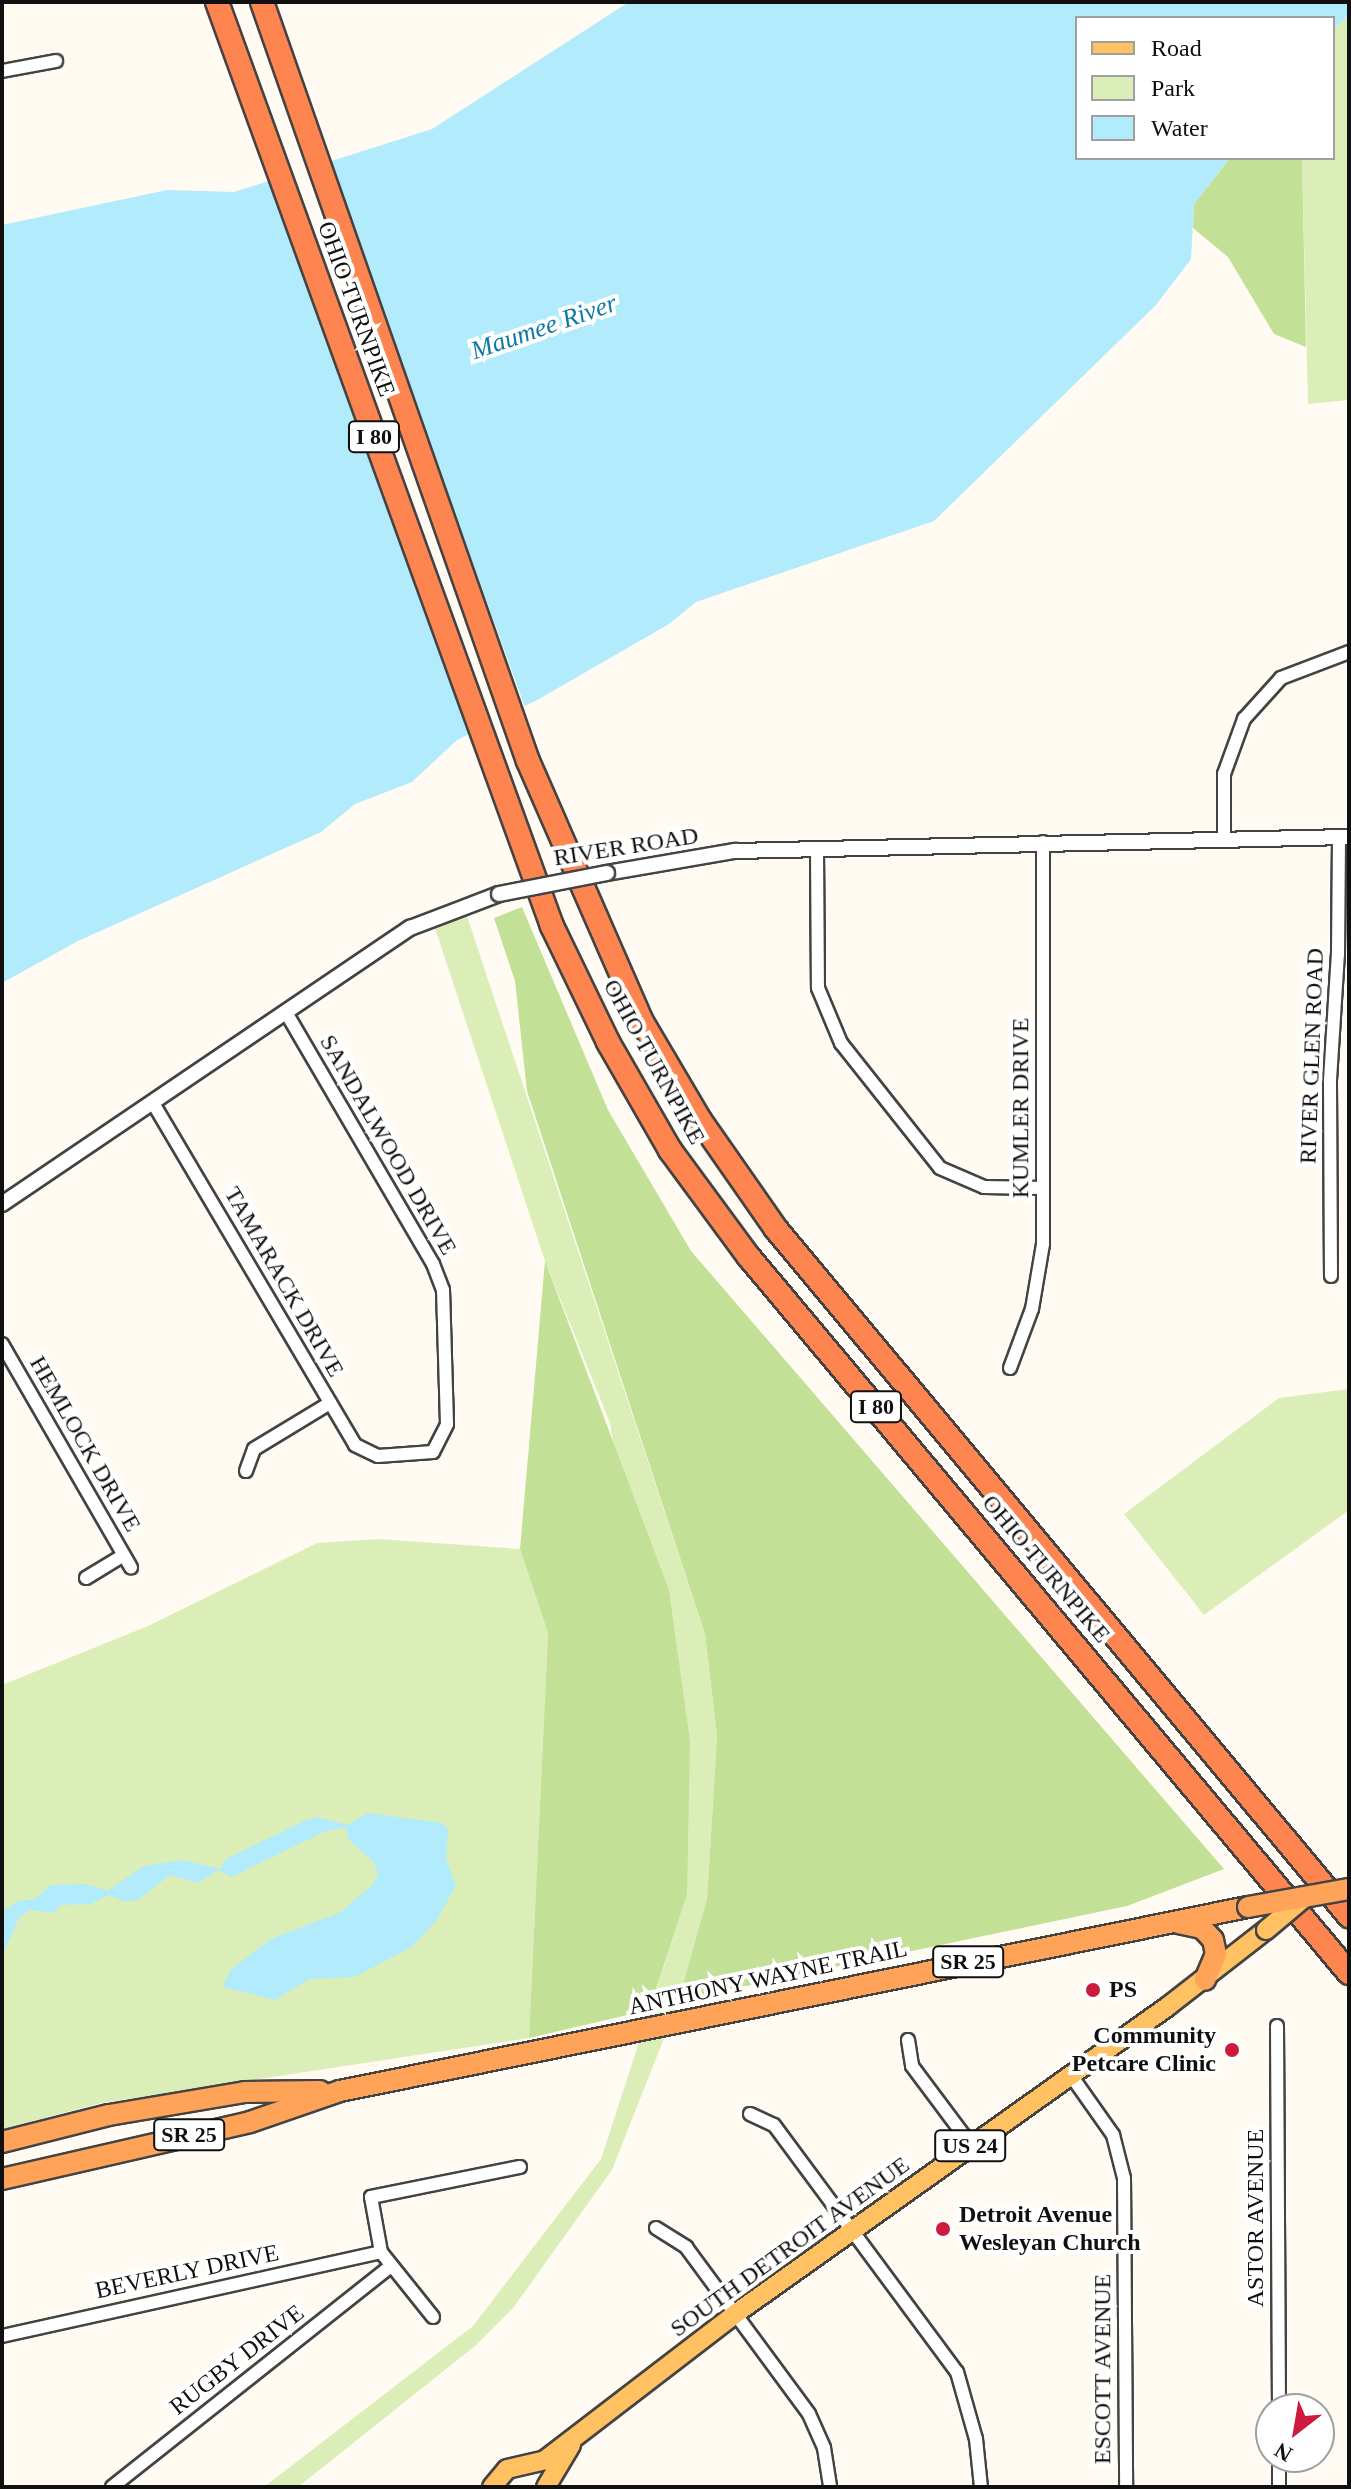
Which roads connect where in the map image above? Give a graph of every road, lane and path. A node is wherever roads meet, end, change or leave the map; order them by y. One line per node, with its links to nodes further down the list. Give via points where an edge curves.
1 (217, 2): 25 (highway, OHIO TURNPIKE / I 80, via 552,926 608,1042 670,1150 749,1257)
2 (262, 2): 23 (highway, OHIO TURNPIKE / I 80, via 528,761 641,1020 700,1120 776,1229)
3 (56, 61): 4 (street)
4 (2, 71)
5 (1349, 652): 7 (street, via 1281,678 1244,719 1224,774)
6 (1344, 837): 7 (street, RIVER ROAD); 14 (street, RIVER GLEN ROAD, via 1330,1080)
7 (1224, 838): 8 (street, RIVER ROAD)
8 (1043, 842): 9 (street, RIVER ROAD); 12 (street, KUMLER DRIVE)
9 (817, 850): 10 (street, RIVER ROAD, bridge, via 735,851 499,894 410,928); 12 (street, via 818,988 841,1043 940,1168 984,1187)
10 (286, 1012): 11 (street, RIVER ROAD); 18 (street, SANDALWOOD DRIVE, via 433,1264 443,1290 447,1424 433,1452)
11 (153, 1103): 13 (street, RIVER ROAD); 17 (street, TAMARACK DRIVE)
12 (1043, 1188): 16 (street, KUMLER DRIVE, via 1043,1244 1032,1309)
13 (2, 1204)
14 (1331, 1276)
15 (2, 1344): 20 (street, HEMLOCK DRIVE, via 128,1561)
16 (1010, 1368)
17 (330, 1403): 18 (street, TAMARACK DRIVE, via 355,1445 365,1453); 19 (street, via 254,1449)
18 (395, 1457)
19 (246, 1471)
20 (86, 1578)
21 (1349, 1889): 22 (highway, ANTHONY WAYNE TRAIL / US 24, bridge)
22 (1303, 1899): 24 (highway, ANTHONY WAYNE TRAIL / SR 25, bridge); 26 (main road, SOUTH DETROIT AVENUE / US 24, bridge)
23 (1349, 1916)
24 (1170, 1922): 26 (highway, via 1202,1928 1213,1940 1216,1954); 30 (highway, ANTHONY WAYNE TRAIL / SR 25)
25 (1349, 1973)
26 (1205, 1980): 29 (main road, SOUTH DETROIT AVENUE / US 24)
27 (1277, 2026): 43 (street, ASTOR AVENUE)
28 (908, 2040): 33 (street, via 912,2066)
29 (1070, 2074): 33 (main road, SOUTH DETROIT AVENUE / US 24); 51 (street, ESCOTT AVENUE, via 1113,2135 1124,2178)
30 (340, 2091): 32 (highway, ANTHONY WAYNE TRAIL / SR 25, via 245,2092 109,2115); 35 (highway, ANTHONY WAYNE TRAIL / SR 25, via 250,2122)
31 (750, 2114): 37 (street, via 774,2125)
32 (2, 2142)
33 (971, 2145): 37 (main road, SOUTH DETROIT AVENUE / US 24)
34 (520, 2167): 38 (street, via 371,2197)
35 (2, 2179)
36 (656, 2228): 40 (street, via 686,2247)
37 (854, 2229): 40 (main road, SOUTH DETROIT AVENUE / US 24); 50 (street, via 957,2372 976,2439)
38 (381, 2252): 39 (street); 42 (street, BEVERLY DRIVE)
39 (390, 2267): 41 (street); 46 (street, RUGBY DRIVE)
40 (735, 2314): 44 (main road, SOUTH DETROIT AVENUE / US 24); 49 (street, via 817,2428)
41 (433, 2317)
42 (2, 2336)
43 (1279, 2393)
44 (576, 2437): 45 (main road, SOUTH DETROIT AVENUE / US 24); 48 (main road, SOUTH DETROIT AVENUE / US 24)
45 (524, 2468): 47 (main road, SOUTH DETROIT AVENUE / US 24, via 507,2469); 48 (main road, SOUTH DETROIT AVENUE)
46 (112, 2487)
47 (492, 2487)
48 (544, 2487)
49 (830, 2487)
50 (981, 2487)
51 (1126, 2487)

